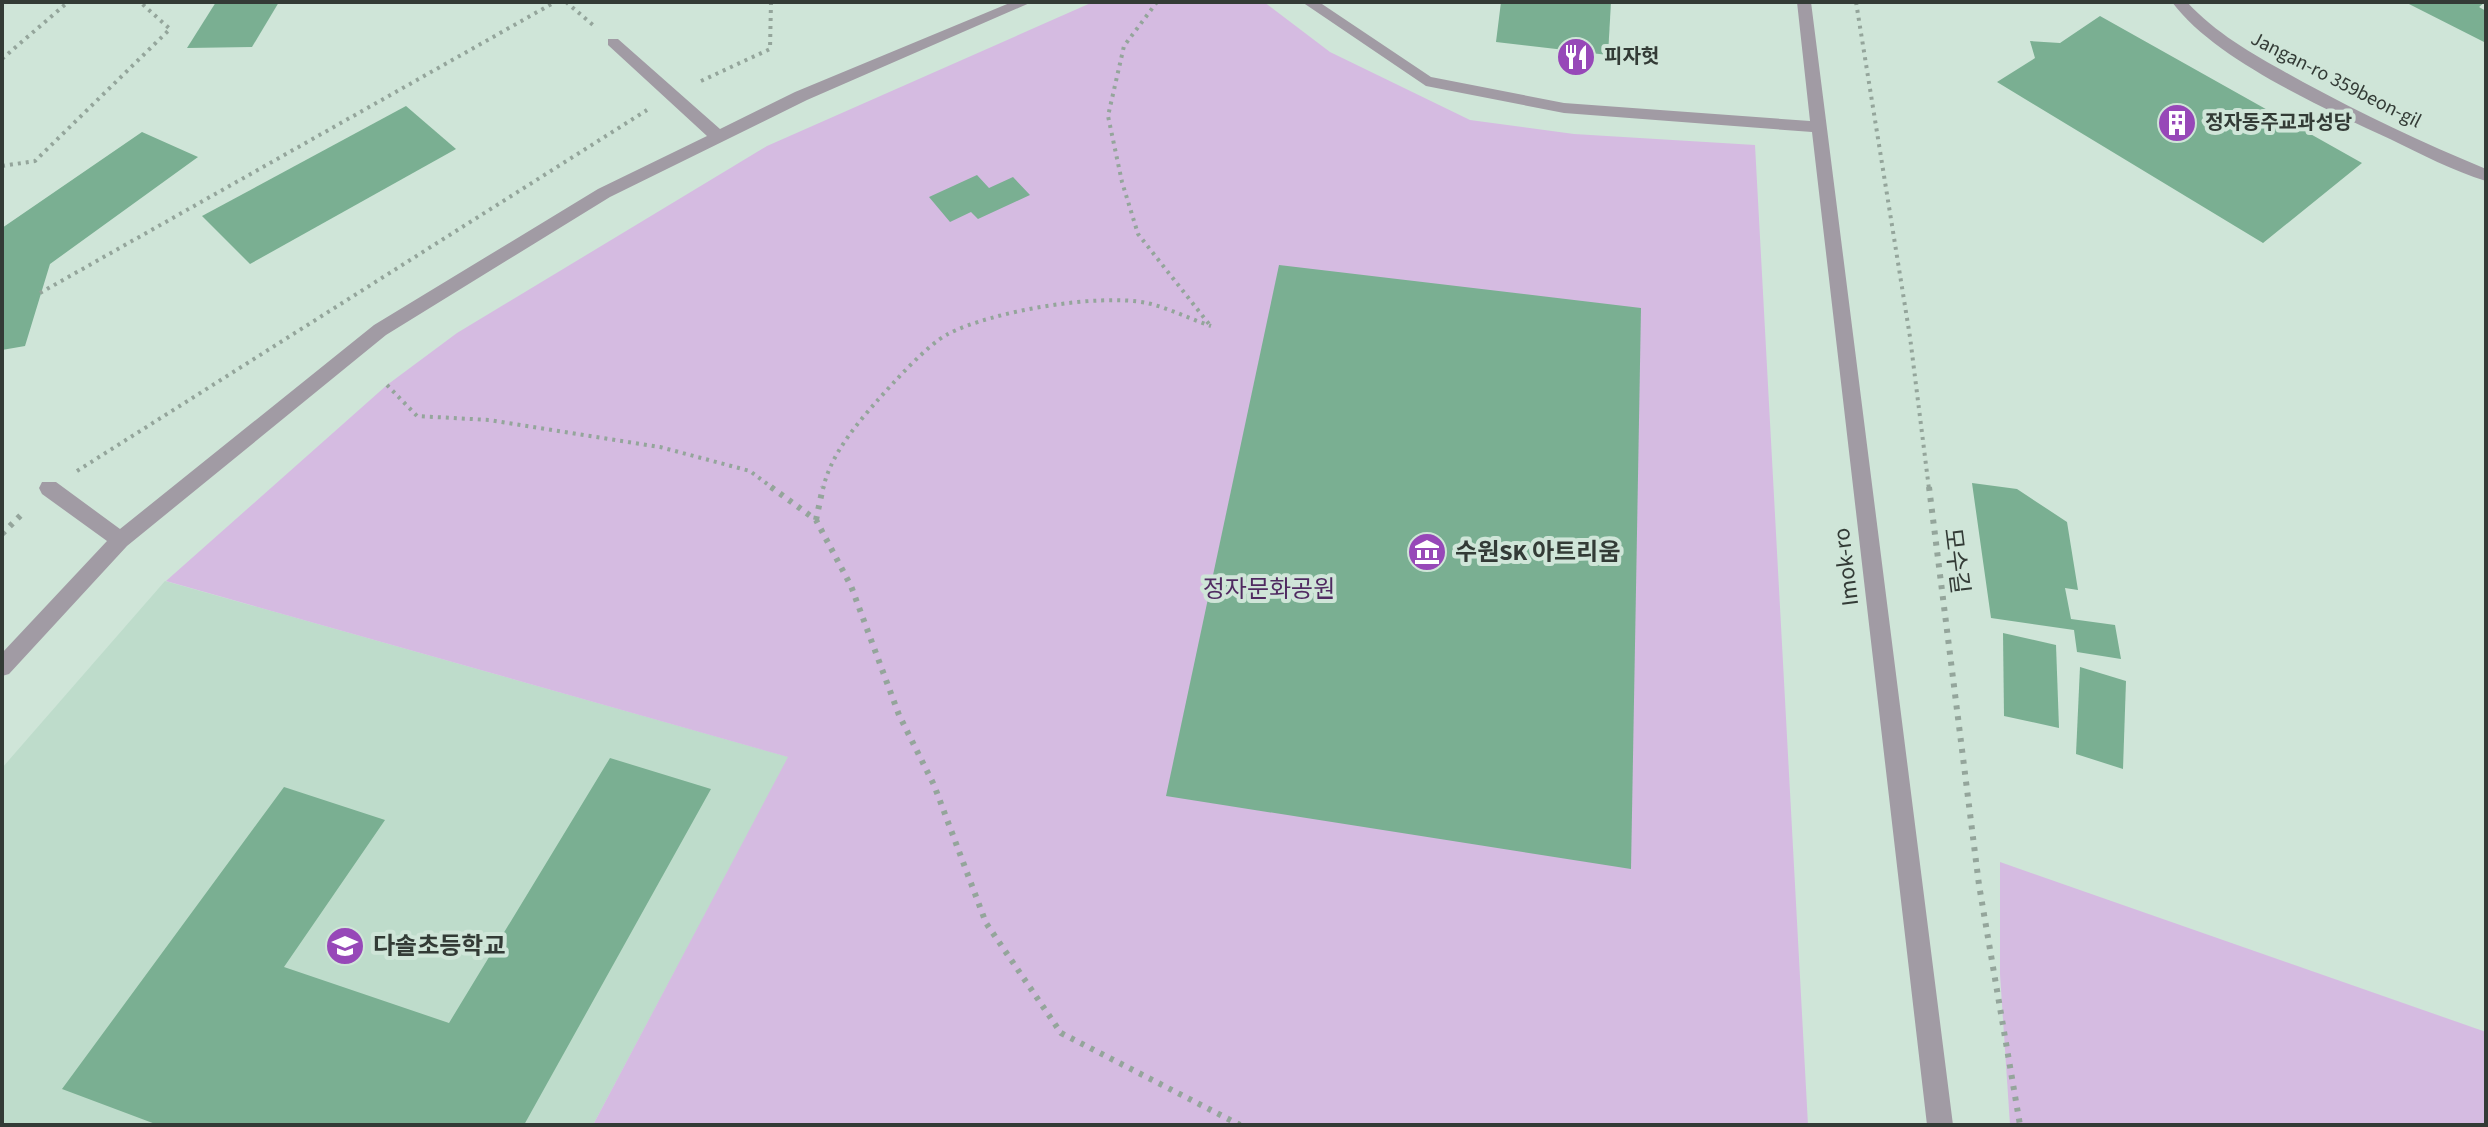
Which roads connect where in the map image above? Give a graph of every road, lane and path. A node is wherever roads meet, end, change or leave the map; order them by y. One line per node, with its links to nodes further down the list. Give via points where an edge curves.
1 (68, 2): 12 (path)
2 (140, 2): 18 (path, via 170,29 35,161)
3 (555, 2): 20 (path)
4 (771, 2): 15 (path, via 770,49)
5 (1025, 2): 17 (street)
6 (1157, 2): 23 (path, via 1124,46 1108,116 1138,234 1211,326 1146,303 1078,301 1017,312 947,334 856,425 826,474)
7 (1309, 2): 16 (street, via 1426,81 1564,108)
8 (1804, 2): 16 (street, Imok-ro)
9 (1856, 2): 28 (path, 모수길, via 1910,337 1979,885)
10 (2179, 2): 19 (street, Jangan-ro 359beon-gil, via 2227,46 2348,111)
11 (613, 42): 15 (street)
12 (11, 49): 13 (path); 14 (path)
13 (2, 51)
14 (2, 59)
15 (672, 95): 17 (street); 22 (path)
16 (1819, 127): 27 (street, Imok-ro)
17 (717, 136): 24 (street, via 604,193 380,330)
18 (2, 166)
19 (2486, 175)
20 (40, 293)
21 (387, 385): 23 (path, via 417,416 556,429 660,447 750,471)
22 (49, 488): 24 (street)
23 (816, 520): 26 (path, via 851,586 986,923 1061,1033)
24 (120, 540): 25 (street)
25 (2, 667)
26 (1240, 1125)
27 (1940, 1125)
28 (2020, 1125)

